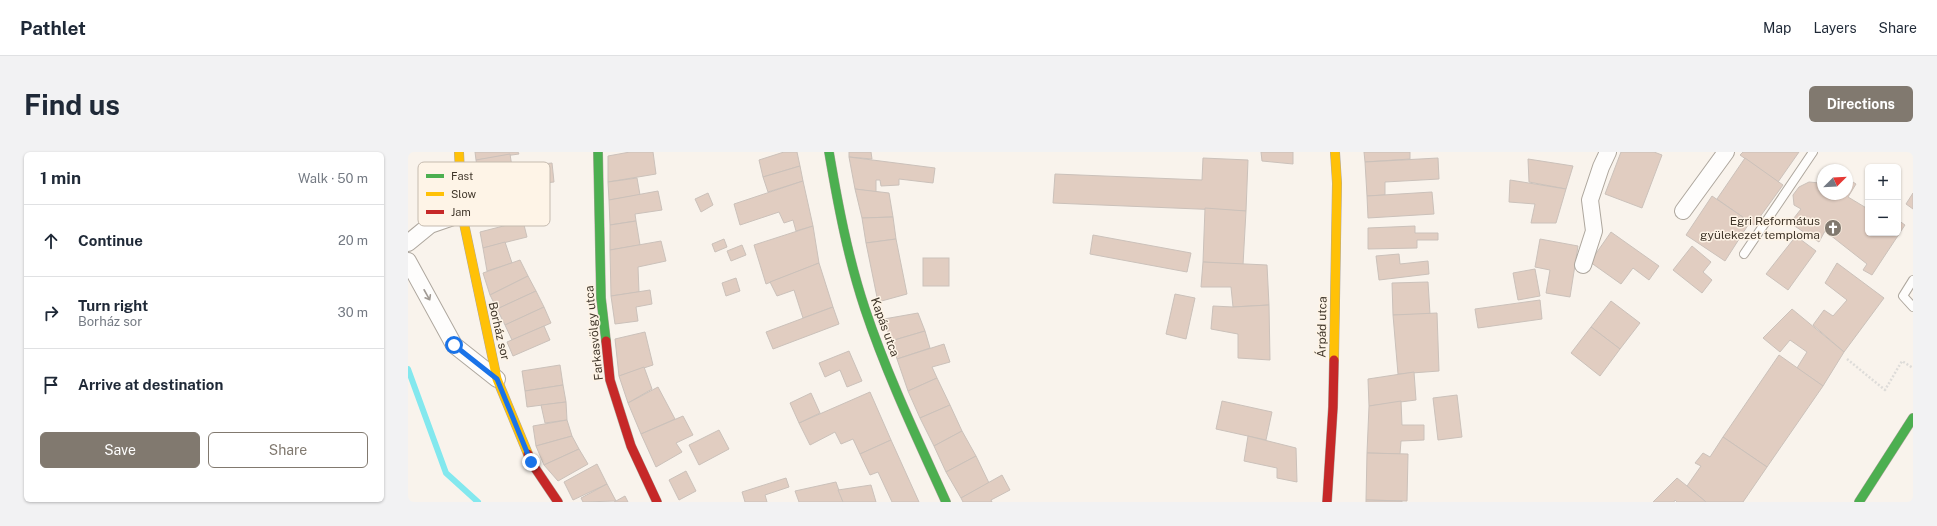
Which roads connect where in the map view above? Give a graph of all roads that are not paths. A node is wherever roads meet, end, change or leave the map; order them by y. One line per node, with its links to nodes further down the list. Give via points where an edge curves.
1 (460, 152): 8 (street, Borház sor)
2 (598, 152): 21 (street, Farkasvölgy utca, via 600,298 610,380 631,446)
3 (829, 152): 22 (street, Kapás utca, via 841,221 865,309 899,398)
4 (1335, 152): 23 (street, Árpád utca, via 1337,183 1333,399)
5 (1608, 152): 15 (street, via 1590,200 1594,231)
6 (1726, 152): 9 (street)
7 (1813, 152): 13 (lane)
8 (460, 162)
9 (1683, 211)
10 (429, 226): 12 (street)
11 (464, 226): 18 (street, Borház sor)
12 (408, 243)
13 (1744, 254)
14 (408, 261): 18 (street, one-way to 18, via 454,345)
15 (1583, 265)
16 (1913, 280): 17 (lane, via 1904,296)
17 (1913, 307)
18 (497, 379): 20 (street, Borház sor, via 531,462)
19 (1913, 418): 24 (street)
20 (558, 502)
21 (657, 502)
22 (946, 502)
23 (1327, 502)
24 (1859, 502)

